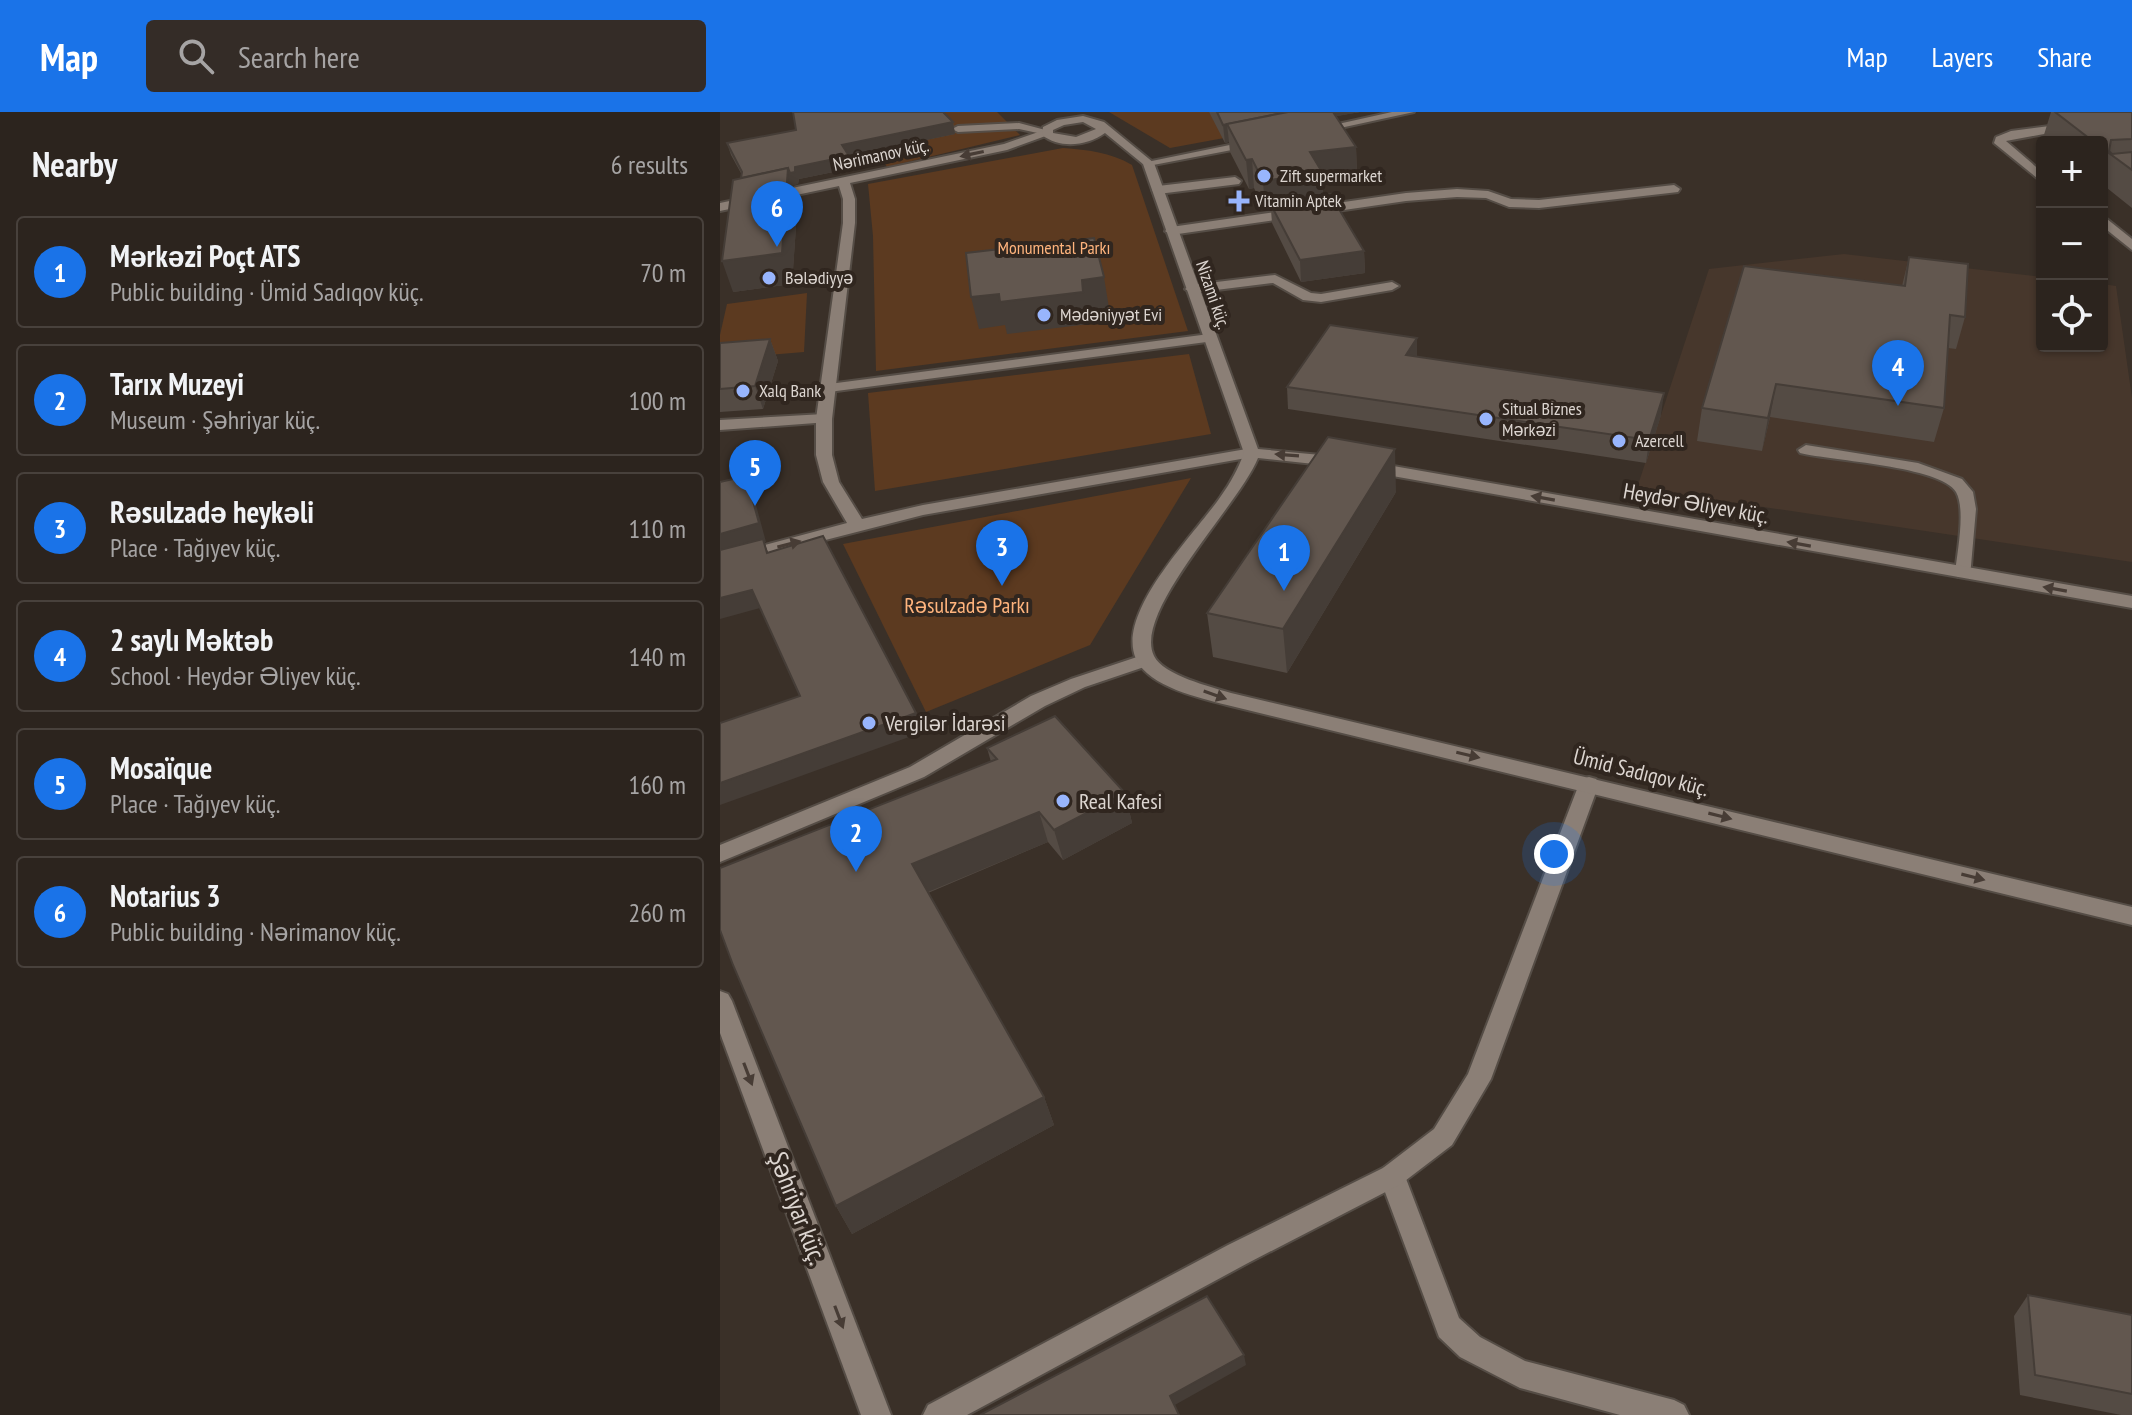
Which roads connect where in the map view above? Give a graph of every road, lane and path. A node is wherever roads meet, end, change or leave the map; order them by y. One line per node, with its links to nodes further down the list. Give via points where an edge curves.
1 (1073, 112): 4 (street, Nizami küç.)
2 (1409, 112): 8 (street, via 1323,124)
3 (1038, 119): 7 (street)
4 (1098, 123): 7 (street, Nərimanov küç., via 1068,120); 10 (street, via 1102,130 1095,136); 11 (street, Nizami küç.)
5 (2087, 124): 13 (street, via 2000,139)
6 (958, 129): 7 (street, via 1019,126)
7 (1047, 132): 10 (street, via 1057,140); 14 (street, Nərimanov küç., one-way to 14, via 1020,144)
8 (1298, 134)
9 (1268, 140): 12 (street)
10 (1072, 141): 11 (street)
11 (1136, 152): 12 (street, Nizami küç.)
12 (1148, 163): 17 (street, Nizami küç.)
13 (2036, 173)
14 (843, 181): 18 (street, Nərimanov küç.); 25 (street, via 849,223)
15 (1235, 181): 17 (street)
16 (1674, 189): 20 (street, via 1539,204 1457,193 1406,197)
17 (1158, 190): 20 (street, Nizami küç.)
18 (720, 207)
19 (2108, 224): 21 (street)
20 (1171, 231): 23 (street, Nizami küç.)
21 (2132, 246)
22 (1392, 286): 23 (street, via 1321,298 1308,297 1275,279)
23 (1192, 289): 24 (street, Nizami küç.)
24 (1209, 338): 25 (street); 29 (street, Nizami küç.)
25 (829, 388): 26 (street)
26 (824, 419): 27 (street); 30 (street, via 831,482)
27 (720, 425)
28 (1806, 450): 32 (street, via 1937,471 1960,482 1967,495)
29 (1252, 453): 30 (street, Heydər Əliyev küç.); 32 (street, Heydər Əliyev küç., one-way to 29, via 1342,462); 34 (street, via 1240,482 1142,621 1138,642)
30 (857, 525): 31 (street, Heydər Əliyev küç., one-way to 30)
31 (720, 562)
32 (1964, 573): 33 (street, Heydər Əliyev küç., one-way to 32)
33 (2132, 602)
34 (1146, 660): 35 (street, Ümid Sadıqov küç., one-way to 35, via 1175,680 1227,699); 36 (street, via 1038,701 917,772)
35 (1589, 784): 37 (street, Ümid Sadıqov küç., one-way to 37); 39 (street, via 1479,1079 1443,1137)
36 (720, 854)
37 (2132, 916)
38 (720, 1001): 40 (street, Şəhriyar küç., one-way to 40)
39 (1392, 1176): 41 (street); 42 (street, via 1449,1327 1470,1347 1520,1374)
40 (876, 1415)
41 (938, 1415)
42 (1674, 1415)

